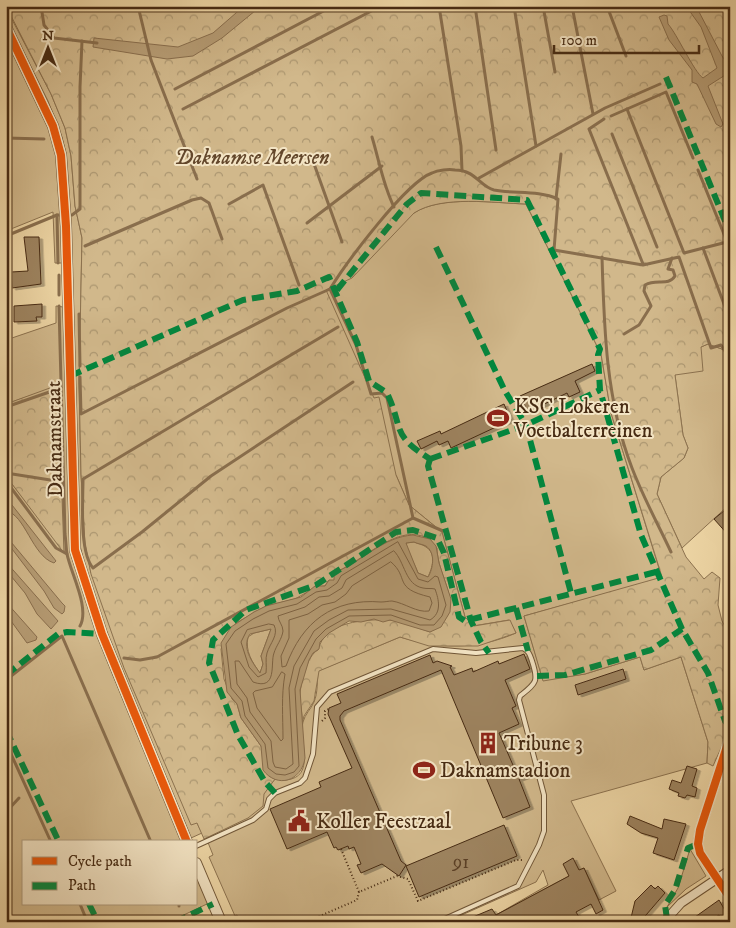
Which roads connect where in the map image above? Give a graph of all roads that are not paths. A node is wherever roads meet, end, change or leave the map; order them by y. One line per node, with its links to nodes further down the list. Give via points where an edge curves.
1 (6, 27): 3 (street, Daknamstraat, via 54,126 61,155 75,550 102,634)
2 (730, 737): 7 (street, via 698,844 700,853)
3 (186, 840)
4 (198, 845): 10 (lane, via 253,820 266,809 275,793 300,783 313,754 317,707 330,692 433,648 476,653 517,647 528,651 537,676 534,685 519,700 544,795 544,831 532,863 518,886)
5 (198, 868): 9 (street)
6 (730, 870): 7 (street)
7 (717, 879): 8 (street); 11 (street, via 681,903)
8 (730, 898)
9 (221, 922)
10 (438, 922)
11 (664, 922)

